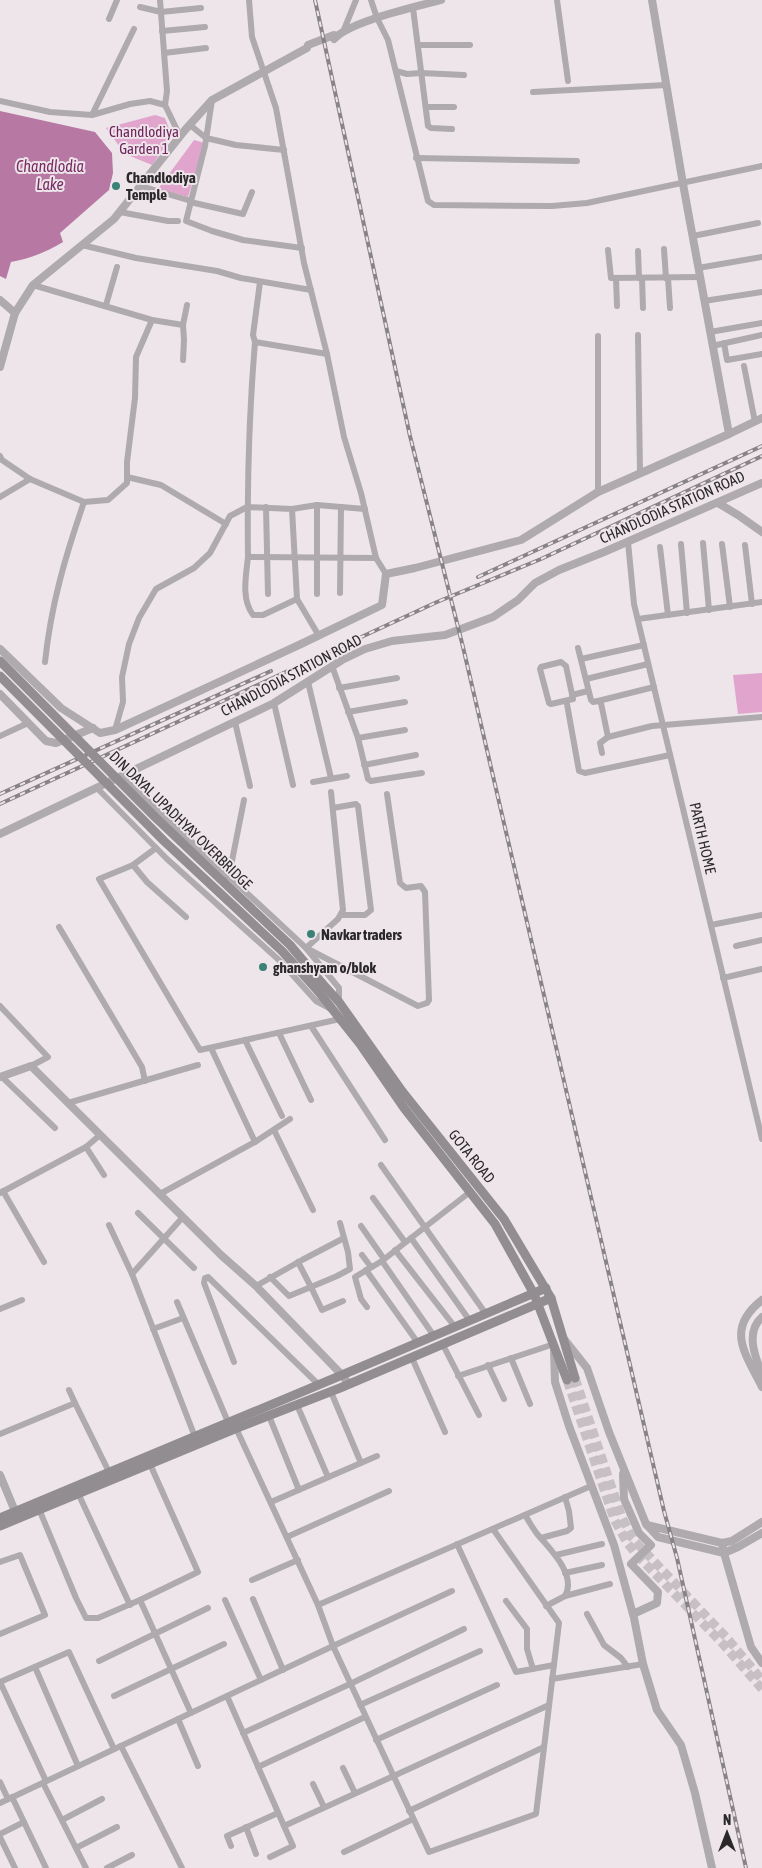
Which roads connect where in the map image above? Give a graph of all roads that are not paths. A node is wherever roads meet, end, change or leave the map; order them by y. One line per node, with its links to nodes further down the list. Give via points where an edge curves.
1 (117, 0): 14 (street)
2 (160, 0): 12 (street)
3 (249, 0): 23 (street, via 252,37)
4 (356, 0): 18 (street)
5 (371, 0): 13 (street)
6 (441, 0): 11 (street)
7 (558, 0): 27 (street)
8 (652, 0): 28 (street)
9 (140, 7): 12 (street)
10 (201, 8): 12 (street)
11 (413, 8): 13 (street); 19 (street)
12 (161, 12): 17 (street)
13 (377, 18): 18 (street); 24 (street, via 388,40)
14 (109, 19)
15 (205, 27): 17 (street)
16 (134, 29): 35 (street)
17 (162, 31): 22 (street)
18 (340, 34): 23 (street)
19 (418, 44): 20 (street); 25 (street)
20 (470, 45)
21 (206, 48): 22 (street)
22 (164, 53): 32 (street)
23 (262, 71): 30 (street); 40 (street, via 276,108)
24 (396, 71): 25 (street, via 407,74); 41 (street)
25 (421, 72): 26 (street); 33 (street)
26 (464, 75)
27 (568, 81)
28 (666, 84): 29 (street); 44 (street)
29 (533, 92)
30 (212, 100): 36 (street); 39 (street)
31 (0, 101): 35 (street, via 50,112)
32 (165, 105): 35 (street, via 150,101); 38 (street)
33 (426, 107): 34 (street); 37 (street, via 428,126)
34 (454, 107)
35 (92, 115)
36 (190, 125): 38 (street); 39 (street)
37 (452, 129)
38 (180, 136): 45 (street)
39 (206, 138): 40 (street); 47 (street)
40 (284, 150): 53 (street)
41 (416, 158): 42 (street); 44 (street, via 428,201 434,206 578,204)
42 (577, 161)
43 (762, 166): 44 (street)
44 (683, 184): 51 (street)
45 (140, 186): 47 (street); 48 (street)
46 (252, 192): 47 (street, via 243,214)
47 (190, 202): 53 (street, via 186,221 212,232)
48 (120, 212): 49 (street); 52 (street)
49 (178, 222)
50 (758, 223): 51 (street)
51 (692, 236): 59 (street)
52 (82, 245): 64 (street); 65 (street)
53 (302, 248): 66 (street)
54 (664, 249): 63 (street)
55 (608, 250): 61 (street, via 610,278)
56 (638, 251): 62 (street)
57 (762, 257): 59 (street)
58 (118, 267): 71 (street)
59 (698, 268): 60 (street)
60 (700, 277): 63 (street); 69 (street)
61 (616, 278): 62 (street); 72 (street)
62 (640, 278): 63 (street); 73 (street)
63 (667, 278): 74 (street)
64 (260, 282): 66 (street); 83 (street)
65 (33, 285): 71 (street); 75 (street)
66 (311, 290): 86 (street)
67 (762, 292): 69 (street)
68 (0, 300): 75 (street)
69 (704, 301): 79 (street)
70 (187, 305): 78 (street)
71 (106, 306): 76 (street)
72 (617, 306)
73 (643, 308)
74 (670, 308)
75 (15, 313): 90 (street)
76 (152, 320): 78 (street); 95 (street, via 136,358)
77 (762, 323): 79 (street)
78 (183, 325): 88 (street)
79 (710, 332): 85 (street)
80 (638, 335): 94 (street)
81 (762, 335): 84 (street)
82 (598, 336): 98 (street)
83 (254, 342): 86 (street); 102 (street)
84 (724, 343): 85 (street); 87 (street, via 728,360)
85 (712, 346): 92 (street)
86 (327, 354): 107 (street, via 344,437)
87 (762, 354)
88 (182, 360)
89 (744, 366): 91 (street)
90 (0, 367)
91 (758, 420): 92 (street)
92 (729, 434): 94 (street)
93 (0, 456): 96 (street)
94 (640, 474): 98 (street)
95 (127, 477): 100 (street, via 127,483 108,500); 108 (street, via 161,485)
96 (30, 479): 99 (street); 100 (street)
97 (762, 483): 101 (street, CHANDLODIA STATION ROAD)
98 (598, 492): 122 (street, via 521,540)
99 (0, 497)
100 (84, 502): 140 (street, via 62,566 49,625)
101 (718, 503): 109 (street); 110 (street, CHANDLODIA STATION ROAD)
102 (247, 506): 105 (street); 108 (street, via 230,516); 116 (street)
103 (318, 506): 104 (street); 106 (street); 119 (street)
104 (341, 507): 107 (street); 120 (street)
105 (266, 508): 106 (street); 117 (street)
106 (292, 509): 118 (street)
107 (365, 509): 121 (street)
108 (226, 524): 162 (street, via 210,553 194,568 156,589 139,618 129,644 122,677 123,702)
109 (762, 532)
110 (628, 542): 133 (street, PARTH HOME); 142 (street, CHANDLODIA STATION ROAD, via 535,582 518,600 493,616 445,635 392,641 365,649)
111 (702, 543): 130 (street)
112 (681, 544): 131 (street)
113 (722, 544): 129 (street)
114 (745, 545): 128 (street)
115 (660, 546): 132 (street)
116 (248, 557): 117 (street); 126 (street, via 245,587 253,615 263,615)
117 (267, 557): 118 (street); 124 (street)
118 (295, 558): 119 (street); 126 (street)
119 (316, 558): 120 (street); 125 (street)
120 (341, 558): 121 (street); 123 (street)
121 (376, 558): 122 (street)
122 (386, 574): 134 (street, via 382,605)
123 (340, 593)
124 (268, 594)
125 (317, 594)
126 (297, 599): 134 (street)
127 (762, 602): 128 (street)
128 (752, 604): 129 (street)
129 (730, 607): 130 (street)
130 (709, 610): 131 (street)
131 (687, 613): 132 (street)
132 (668, 615): 133 (street)
133 (638, 620): 135 (street, PARTH HOME)
134 (319, 636): 162 (street)
135 (644, 645): 138 (street); 141 (street, PARTH HOME)
136 (578, 648): 138 (street)
137 (0, 649): 161 (street, via 62,708)
138 (581, 659): 145 (street)
139 (0, 661): 198 (main road, DIN DAYAL UPADHYAY OVERBRIDGE, bridge, via 154,817 290,945)
140 (45, 662)
141 (648, 664): 145 (street); 147 (street, PARTH HOME)
142 (332, 666): 146 (street, CHANDLODIA STATION ROAD); 148 (street)
143 (0, 676): 200 (main road, DIN DAYAL UPADHYAY OVERBRIDGE, bridge, via 164,841 282,951)
144 (397, 678): 148 (street)
145 (586, 679): 149 (street)
146 (308, 682): 154 (street, CHANDLODIA STATION ROAD); 174 (street)
147 (654, 687): 152 (street); 160 (street, PARTH HOME)
148 (340, 688): 156 (street)
149 (588, 691): 151 (street); 152 (street, via 591,700)
150 (0, 694): 159 (street)
151 (572, 695): 151 (street, via 570,701 549,703 541,666 561,662 566,666)
152 (598, 701): 165 (street)
153 (405, 702): 156 (street)
154 (274, 703): 158 (street, CHANDLODIA STATION ROAD); 176 (street)
155 (567, 704): 168 (street, via 580,771 585,773)
156 (348, 712): 166 (street)
157 (762, 717): 160 (street)
158 (235, 722): 173 (street, CHANDLODIA STATION ROAD); 177 (street)
159 (28, 723): 161 (street, via 46,741 56,744); 164 (street)
160 (663, 725): 165 (street); 168 (street, PARTH HOME)
161 (93, 728): 162 (street, via 100,732)
162 (115, 730)
163 (405, 730): 166 (street)
164 (0, 736)
165 (608, 737): 167 (street, via 600,743)
166 (358, 738): 170 (street)
167 (602, 753)
168 (670, 754): 191 (street, PARTH HOME)
169 (416, 755): 170 (street)
170 (364, 765): 171 (street, via 371,781)
171 (422, 773)
172 (347, 776): 174 (street)
173 (122, 777): 178 (street, CHANDLODIA STATION ROAD); 186 (street)
174 (330, 778): 175 (street)
175 (313, 782)
176 (292, 785)
177 (250, 786)
178 (97, 788): 183 (street, CHANDLODIA STATION ROAD); 184 (street)
179 (331, 792): 182 (street)
180 (387, 794): 195 (street, via 400,883 406,888 420,886 425,892 427,1004 418,1006)
181 (244, 800): 186 (street)
182 (333, 808): 188 (street); 188 (street, via 358,806 371,910 365,915)
183 (0, 834)
184 (156, 848): 185 (street); 187 (street)
185 (133, 865): 190 (street); 205 (street, via 100,878 200,1050)
186 (229, 876): 187 (street); 195 (street)
187 (208, 897): 200 (street, via 280,961 316,1002)
188 (341, 915): 195 (street)
189 (762, 915): 191 (street)
190 (186, 917)
191 (711, 925): 197 (street, PARTH HOME)
192 (59, 927): 209 (street, via 142,1067)
193 (762, 940): 194 (street)
194 (736, 946)
195 (306, 948): 198 (street, via 339,988)
196 (762, 969): 197 (street)
197 (723, 978): 217 (street, PARTH HOME)
198 (339, 1002): 248 (main road, GOTA ROAD, via 402,1092 504,1219)
199 (0, 1006): 206 (street, via 48,1057)
200 (334, 1011): 201 (main road, GOTA ROAD)
201 (340, 1019): 202 (street); 224 (main road, GOTA ROAD)
202 (311, 1026): 203 (street); 218 (street)
203 (279, 1033): 204 (street); 210 (street)
204 (244, 1040): 205 (street); 212 (street)
205 (211, 1048): 219 (street)
206 (31, 1066): 208 (street); 211 (street)
207 (198, 1066): 209 (street)
208 (1, 1077): 214 (street)
209 (145, 1081): 211 (street)
210 (311, 1100)
211 (68, 1103): 216 (street)
212 (282, 1116)
213 (290, 1119): 215 (street)
214 (55, 1128)
215 (274, 1130): 219 (street); 227 (street)
216 (100, 1135): 220 (street); 225 (street)
217 (762, 1138)
218 (386, 1140)
219 (255, 1142): 225 (street)
220 (86, 1147): 222 (street); 223 (street)
221 (381, 1164): 233 (street)
222 (104, 1175)
223 (2, 1192): 240 (street)
224 (470, 1192): 233 (street); 249 (main road, GOTA ROAD, via 494,1224)
225 (160, 1194): 229 (street)
226 (372, 1198): 236 (street)
227 (313, 1210)
228 (138, 1213): 234 (street)
229 (182, 1217): 234 (street); 246 (street)
230 (340, 1223): 235 (street)
231 (109, 1225): 244 (street)
232 (361, 1226): 239 (street)
233 (425, 1227): 236 (street); 258 (street)
234 (164, 1238): 242 (street); 244 (street)
235 (344, 1238): 241 (street); 247 (street, via 350,1269)
236 (408, 1240): 237 (street); 261 (street)
237 (395, 1250): 239 (street); 262 (street)
238 (362, 1255): 243 (street)
239 (383, 1260): 243 (street); 264 (street)
240 (44, 1262)
241 (298, 1262): 245 (street); 247 (street)
242 (194, 1268)
243 (368, 1269): 256 (street, via 355,1277 361,1299); 266 (street)
244 (132, 1274): 263 (street)
245 (270, 1278): 246 (street); 247 (street, via 289,1296)
246 (256, 1286): 274 (street)
247 (311, 1287): 253 (street, via 322,1310)
248 (546, 1288): 249 (main road); 250 (main road, GOTA ROAD)
249 (534, 1294): 255 (main road, GOTA ROAD); 258 (main road)
250 (551, 1298): 255 (main road); 265 (main road, GOTA ROAD)
251 (22, 1300): 257 (street)
252 (762, 1300): 278 (street, via 743,1319 741,1334 742,1347)
253 (343, 1301)
254 (177, 1302): 260 (street)
255 (538, 1305): 267 (main road); 268 (main road, GOTA ROAD)
256 (367, 1307)
257 (0, 1309)
258 (486, 1314): 261 (main road)
259 (762, 1317): 273 (street, via 757,1322 753,1337 753,1353)
260 (183, 1318): 263 (street); 287 (street)
261 (470, 1321): 262 (main road)
262 (454, 1327): 264 (main road)
263 (153, 1329): 290 (street)
264 (434, 1336): 266 (main road)
265 (564, 1338): 268 (main road, GOTA ROAD, via 571,1379); 294 (street, via 587,1368)
266 (418, 1343): 274 (main road)
267 (443, 1344): 269 (main road); 275 (street)
268 (554, 1344): 270 (street); 298 (street, via 555,1382)
269 (412, 1358): 276 (main road); 288 (street)
270 (511, 1358): 272 (street); 283 (street)
271 (234, 1362): 277 (street, via 204,1283 208,1277)
272 (488, 1366): 275 (street); 281 (street)
273 (762, 1374)
274 (342, 1375): 276 (street); 277 (main road)
275 (458, 1376): 285 (street)
276 (349, 1384): 280 (main road)
277 (319, 1385): 287 (main road)
278 (762, 1387)
279 (69, 1390): 282 (street)
280 (331, 1392): 284 (main road); 292 (street)
281 (504, 1399)
282 (75, 1403): 289 (street); 295 (street)
283 (530, 1404)
284 (298, 1405): 286 (main road); 297 (street)
285 (479, 1415)
286 (269, 1416): 287 (main road); 299 (street)
287 (232, 1423): 290 (main road); 293 (main road); 303 (street)
288 (445, 1432)
289 (0, 1434)
290 (195, 1437): 295 (main road)
291 (377, 1456): 292 (street)
292 (361, 1463): 297 (street)
293 (150, 1464): 301 (main road); 329 (street, via 198,1572)
294 (623, 1467): 309 (street); 337 (street, via 624,1499 639,1533 651,1545 631,1564 658,1592 657,1603)
295 (109, 1472): 305 (main road)
296 (0, 1476): 305 (street)
297 (328, 1477): 299 (street)
298 (591, 1486): 302 (street); 337 (street, via 614,1545)
299 (299, 1490): 303 (street)
300 (389, 1491): 313 (street)
301 (78, 1493): 304 (main road); 332 (street)
302 (566, 1497): 306 (street); 314 (street, via 571,1528)
303 (271, 1502): 313 (street)
304 (39, 1509): 305 (main road); 332 (street, via 86,1618 98,1618)
305 (16, 1515): 307 (main road); 310 (main road)
306 (525, 1515): 311 (street); 314 (street)
307 (0, 1518)
308 (762, 1522): 315 (street, via 732,1542)
309 (646, 1524): 315 (street); 318 (street, via 658,1537)
310 (0, 1526)
311 (493, 1529): 316 (street); 334 (street)
312 (762, 1533): 318 (street)
313 (287, 1538): 320 (street)
314 (541, 1538): 319 (street)
315 (722, 1543): 318 (street)
316 (457, 1544): 333 (street); 351 (street, via 516,1672)
317 (602, 1544): 319 (street)
318 (724, 1553): 345 (street, via 751,1647)
319 (556, 1555): 323 (street)
320 (298, 1560): 324 (street); 333 (street)
321 (0, 1562): 339 (street, via 20,1555 45,1615)
322 (602, 1565): 323 (street)
323 (565, 1573): 327 (street, via 568,1586)
324 (252, 1580)
325 (610, 1584): 327 (street)
326 (452, 1591): 342 (street)
327 (565, 1596): 334 (street)
328 (252, 1599): 352 (street)
329 (140, 1600): 332 (street); 340 (street)
330 (225, 1600): 354 (street)
331 (506, 1602): 351 (street, via 527,1629 527,1649)
332 (130, 1605)
333 (318, 1605): 342 (street)
334 (546, 1606): 347 (street, via 559,1623)
335 (208, 1608): 340 (street)
336 (587, 1614): 349 (street, via 604,1645)
337 (633, 1614): 346 (street)
338 (464, 1629): 356 (street)
339 (0, 1634)
340 (155, 1634): 344 (street); 350 (street)
341 (224, 1644): 350 (street)
342 (333, 1646): 352 (street); 356 (street)
343 (480, 1651): 360 (street)
344 (99, 1661)
345 (762, 1663)
346 (643, 1664): 349 (street); 403 (street, via 657,1710 681,1745)
347 (554, 1665): 351 (street); 353 (street)
348 (35, 1667): 355 (street); 369 (street, via 69,1652); 370 (street)
349 (628, 1667): 353 (street)
350 (171, 1669): 358 (street); 362 (street)
351 (533, 1669)
352 (283, 1670): 354 (street)
353 (552, 1679): 361 (street)
354 (261, 1680): 359 (street)
355 (0, 1682): 376 (street)
356 (350, 1684): 360 (street); 365 (street)
357 (497, 1685): 366 (street)
358 (114, 1696)
359 (227, 1696): 362 (street); 365 (street)
360 (360, 1705): 363 (street)
361 (549, 1705): 368 (street); 374 (street)
362 (190, 1713): 364 (street)
363 (365, 1717): 366 (street); 372 (street)
364 (178, 1719): 367 (street); 371 (street)
365 (243, 1733): 372 (street)
366 (376, 1740): 374 (street)
367 (121, 1746): 369 (street); 402 (street)
368 (544, 1747): 383 (street); 385 (street, via 536,1814 429,1852)
369 (114, 1750): 370 (street)
370 (78, 1766): 376 (street)
371 (198, 1766)
372 (258, 1767): 384 (street)
373 (343, 1768): 378 (street)
374 (392, 1776): 378 (street); 383 (street)
375 (0, 1782): 379 (street)
376 (44, 1782): 379 (street); 386 (street)
377 (313, 1784): 382 (street)
378 (355, 1793): 382 (street)
379 (10, 1798): 381 (street); 387 (street)
380 (102, 1799): 386 (street)
381 (0, 1803)
382 (324, 1807): 389 (street)
383 (409, 1812): 385 (street)
384 (278, 1813): 389 (street); 390 (street)
385 (413, 1819): 394 (street)
386 (62, 1820): 393 (street)
387 (24, 1822): 391 (street); 398 (street)
388 (117, 1826): 393 (street)
389 (284, 1826): 397 (street, via 292,1846)
390 (246, 1828): 392 (street, via 227,1836); 395 (street)
391 (0, 1835): 399 (street)
392 (231, 1846)
393 (76, 1848): 400 (street)
394 (344, 1852)
395 (256, 1854)
396 (132, 1855): 401 (street)
397 (270, 1857)
398 (43, 1867)
399 (15, 1868)
400 (86, 1868)
401 (107, 1868)
402 (182, 1868)
403 (712, 1868)

